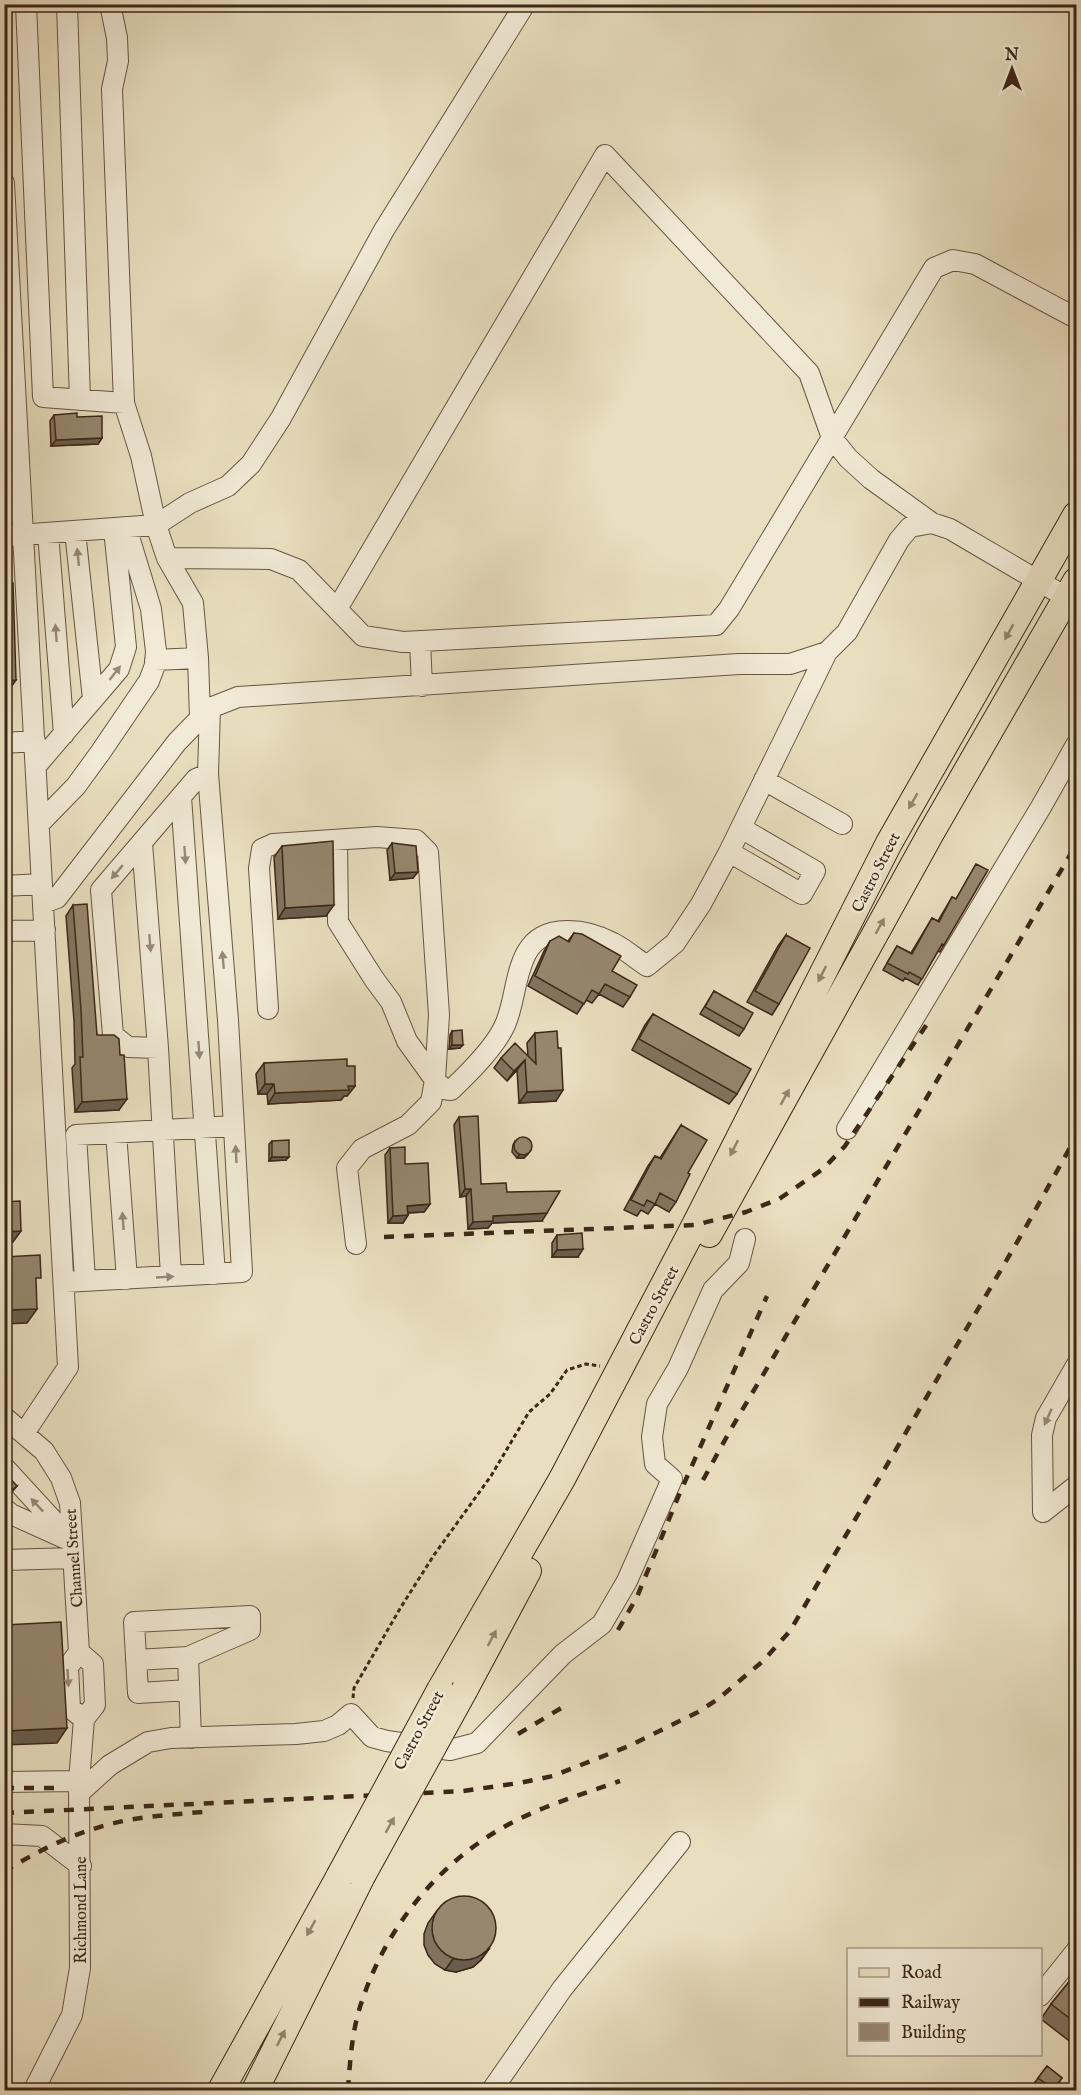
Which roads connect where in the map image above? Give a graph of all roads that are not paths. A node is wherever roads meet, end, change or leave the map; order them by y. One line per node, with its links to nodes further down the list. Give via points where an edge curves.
1 (26, 4): 7 (street, via 43,397)
2 (68, 4): 7 (street)
3 (111, 4): 8 (street, via 118,61 112,89)
4 (525, 4): 12 (street, via 384,230 281,418 251,464 228,486 190,503)
5 (4, 183): 16 (street)
6 (1077, 318): 9 (street, via 975,264 953,260 934,268)
7 (80, 400): 8 (street)
8 (124, 403): 12 (street)
9 (832, 438): 11 (street, via 856,467); 20 (street, via 809,373 605,155); 21 (street, via 716,625)
10 (1077, 514): 18 (main road, Castro Street)
11 (932, 524): 18 (street, via 950,529); 22 (street, via 910,527 899,540 847,632)
12 (156, 525): 13 (street); 17 (street)
13 (120, 528): 14 (street); 24 (street, via 151,609); 26 (street, one-way to 13, via 119,669 126,647)
14 (75, 531): 15 (street); 26 (street, one-way to 14)
15 (48, 533): 16 (street); 28 (street, one-way to 15)
16 (14, 535): 29 (street)
17 (167, 558): 20 (street, via 271,559 299,570); 23 (street, via 193,603)
18 (1037, 581): 19 (street); 74 (main road, Castro Street, one-way to 74, via 889,843)
19 (1073, 594): 74 (main road, Castro Street, one-way to 19, via 942,813)
20 (338, 609): 21 (street, via 363,636)
21 (420, 641): 25 (street)
22 (826, 652): 25 (street, via 790,664 739,664); 34 (street)
23 (198, 658): 24 (street); 27 (street)
24 (155, 660): 36 (street, via 149,681 113,735 76,786)
25 (422, 686): 27 (street, via 238,697)
26 (93, 699): 28 (street)
27 (205, 713): 33 (street); 43 (street, via 177,742 57,898)
28 (64, 734): 32 (street)
29 (35, 741): 30 (street); 32 (street)
30 (4, 743)
31 (1077, 745): 51 (street)
32 (36, 766): 36 (street)
33 (208, 774): 35 (street, via 196,779); 49 (street, one-way to 33)
34 (764, 780): 37 (street); 38 (street)
35 (181, 797): 40 (street); 50 (street, one-way to 50)
36 (39, 824): 43 (street)
37 (842, 824)
38 (741, 828): 41 (street); 41 (street, via 815,871 802,894)
39 (337, 840): 46 (street, via 273,844 262,849 259,868); 48 (street, via 338,922 391,1002 407,1041); 48 (street, via 416,840 428,852 439,1015)
40 (142, 843): 47 (street, one-way to 47); 47 (street, one-way to 47, via 101,890 113,1035 128,1047)
41 (729, 852): 48 (street, via 675,944 647,966 612,942 572,930 543,935 527,951 504,1027 475,1067 451,1090)
42 (4, 886): 43 (street)
43 (43, 893): 44 (street)
44 (45, 930): 45 (street); 60 (street)
45 (4, 932)
46 (268, 1009)
47 (158, 1048): 52 (street)
48 (435, 1080): 55 (street, via 431,1102 408,1125 362,1149 347,1167)
49 (234, 1126): 50 (street); 56 (street, one-way to 49, via 242,1272)
50 (204, 1127): 52 (street); 56 (street)
51 (848, 1129)
52 (163, 1130): 53 (street); 57 (street)
53 (116, 1132): 58 (street, one-way to 53); 59 (street, via 76,1135)
54 (745, 1239): 76 (street, via 739,1263 713,1290 657,1404 652,1437 656,1464 672,1479 627,1581 602,1624 564,1654 477,1743 450,1750 387,1741 372,1737 351,1714 324,1731)
55 (356, 1244)
56 (215, 1274): 57 (street)
57 (171, 1276): 58 (street, one-way to 57)
58 (127, 1279): 59 (street)
59 (85, 1280): 60 (street)
60 (65, 1282): 63 (street, via 68,1367)
61 (1077, 1365): 65 (street, one-way to 65, via 1046,1419 1042,1435 1043,1512)
62 (4, 1417): 63 (street, Channel Street)
63 (25, 1432): 67 (street, Channel Street, via 44,1451 61,1478 70,1503)
64 (4, 1467): 67 (street, one-way to 64)
65 (1077, 1486)
66 (4, 1508): 67 (street)
67 (72, 1549): 68 (street, via 29,1559); 69 (street, Channel Street)
68 (4, 1560)
69 (77, 1621): 70 (street); 75 (street, Channel Street, via 79,1652 68,1667)
70 (56, 1622)
71 (188, 1657): 72 (street); 72 (street, via 250,1630 250,1616 134,1623); 73 (street)
72 (136, 1660): 73 (street, via 138,1693)
73 (189, 1690): 76 (street)
74 (452, 1690): 82 (main road, Castro Street, bridge)
75 (83, 1710): 78 (street, Richmond Lane)
76 (191, 1738): 78 (street, via 148,1742)
77 (4, 1782): 78 (street)
78 (79, 1787): 81 (street, Richmond Lane)
79 (4, 1834): 81 (street, via 42,1836)
80 (680, 1842): 88 (street, via 562,1989)
81 (81, 1866): 85 (street, Richmond Lane, via 80,1968 72,2015)
82 (350, 1876): 86 (main road, Castro Street, one-way to 86); 87 (main road, Castro Street, one-way to 82)
83 (1077, 1951): 84 (street)
84 (1042, 1995)
85 (34, 2091)
86 (221, 2091)
87 (255, 2091)
88 (492, 2091)

